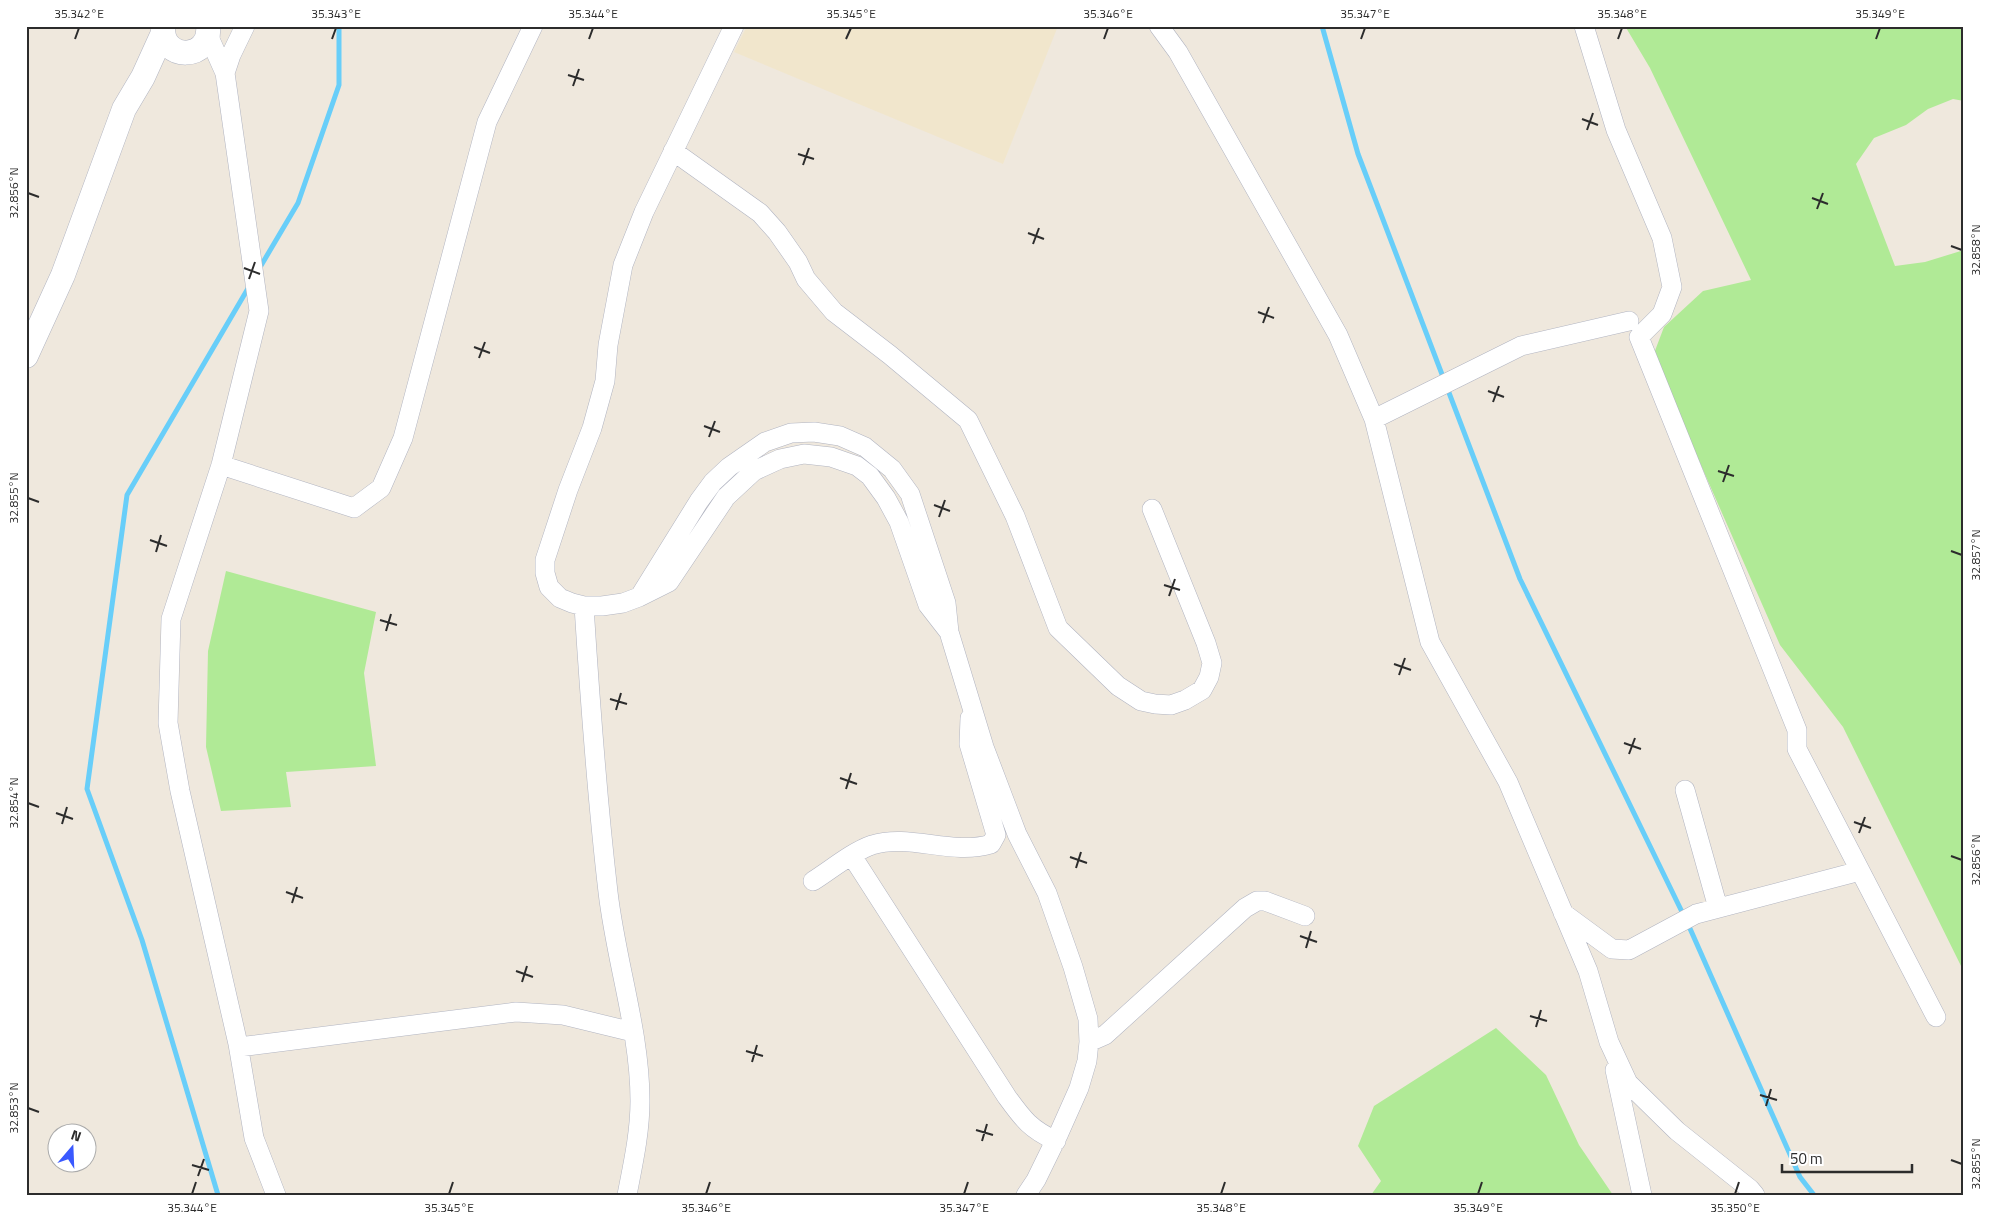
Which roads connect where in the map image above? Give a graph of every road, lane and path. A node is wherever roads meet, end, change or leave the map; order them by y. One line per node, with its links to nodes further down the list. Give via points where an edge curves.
1 (245, 26): 9 (street)
2 (533, 26): 15 (street, via 486,122 403,438 381,488 354,508)
3 (734, 26): 11 (street)
4 (1159, 26): 14 (street, via 1178,52 1338,335)
5 (1584, 26): 21 (street, via 1616,130 1662,238 1672,286 1662,314 1639,337 1797,730 1797,749)
6 (209, 29): 8 (street, via 202,47); 9 (street)
7 (163, 30): 8 (street, via 169,46); 10 (street)
8 (185, 53): 9 (street, via 203,56); 10 (street)
9 (225, 73): 15 (street, via 259,311)
10 (143, 77): 13 (street, via 124,109 62,275)
11 (674, 151): 16 (street, via 760,213 778,232 806,279 834,312 968,420 1015,516 1058,628 1118,686 1141,700 1171,706 1202,690 1210,677 1212,663); 17 (street, via 644,212 623,266 608,345 605,381 592,428 545,560 549,587 560,598)
12 (1629, 321): 14 (street, via 1521,346)
13 (26, 356)
14 (1374, 419): 24 (street, via 1430,642 1508,782)
15 (221, 465): 30 (street, via 171,619 168,722 180,791)
16 (1152, 509)
17 (584, 606): 18 (street, via 623,603 669,582 726,497 754,471 780,459 804,454 832,457 857,466 870,476 886,498 899,522 928,605 949,632); 27 (street, via 608,894)
18 (970, 702): 20 (street, via 969,744 996,835 991,844 960,849 896,842 872,845); 28 (street, via 1017,834 1047,893 1073,967 1088,1019)
19 (1685, 790): 23 (street)
20 (852, 856): 22 (street); 31 (street, via 1006,1097 1038,1133)
21 (1860, 871): 23 (street); 26 (street)
22 (813, 881)
23 (1718, 908): 24 (street, via 1696,914 1629,950 1612,949)
24 (1563, 913): 29 (street, via 1588,971)
25 (1305, 916): 28 (street, via 1265,901 1257,901 1245,908 1105,1035)
26 (1936, 1017)
27 (633, 1032): 30 (street, via 564,1015 516,1012); 33 (street, via 640,1102 635,1157)
28 (1089, 1042): 31 (street, via 1079,1088)
29 (1609, 1042): 35 (street); 36 (street, via 1628,1083 1677,1131)
30 (239, 1047): 32 (street, via 254,1138)
31 (1056, 1141): 34 (street)
32 (276, 1195)
33 (627, 1195)
34 (1026, 1195)
35 (1642, 1195)
36 (1755, 1195)

